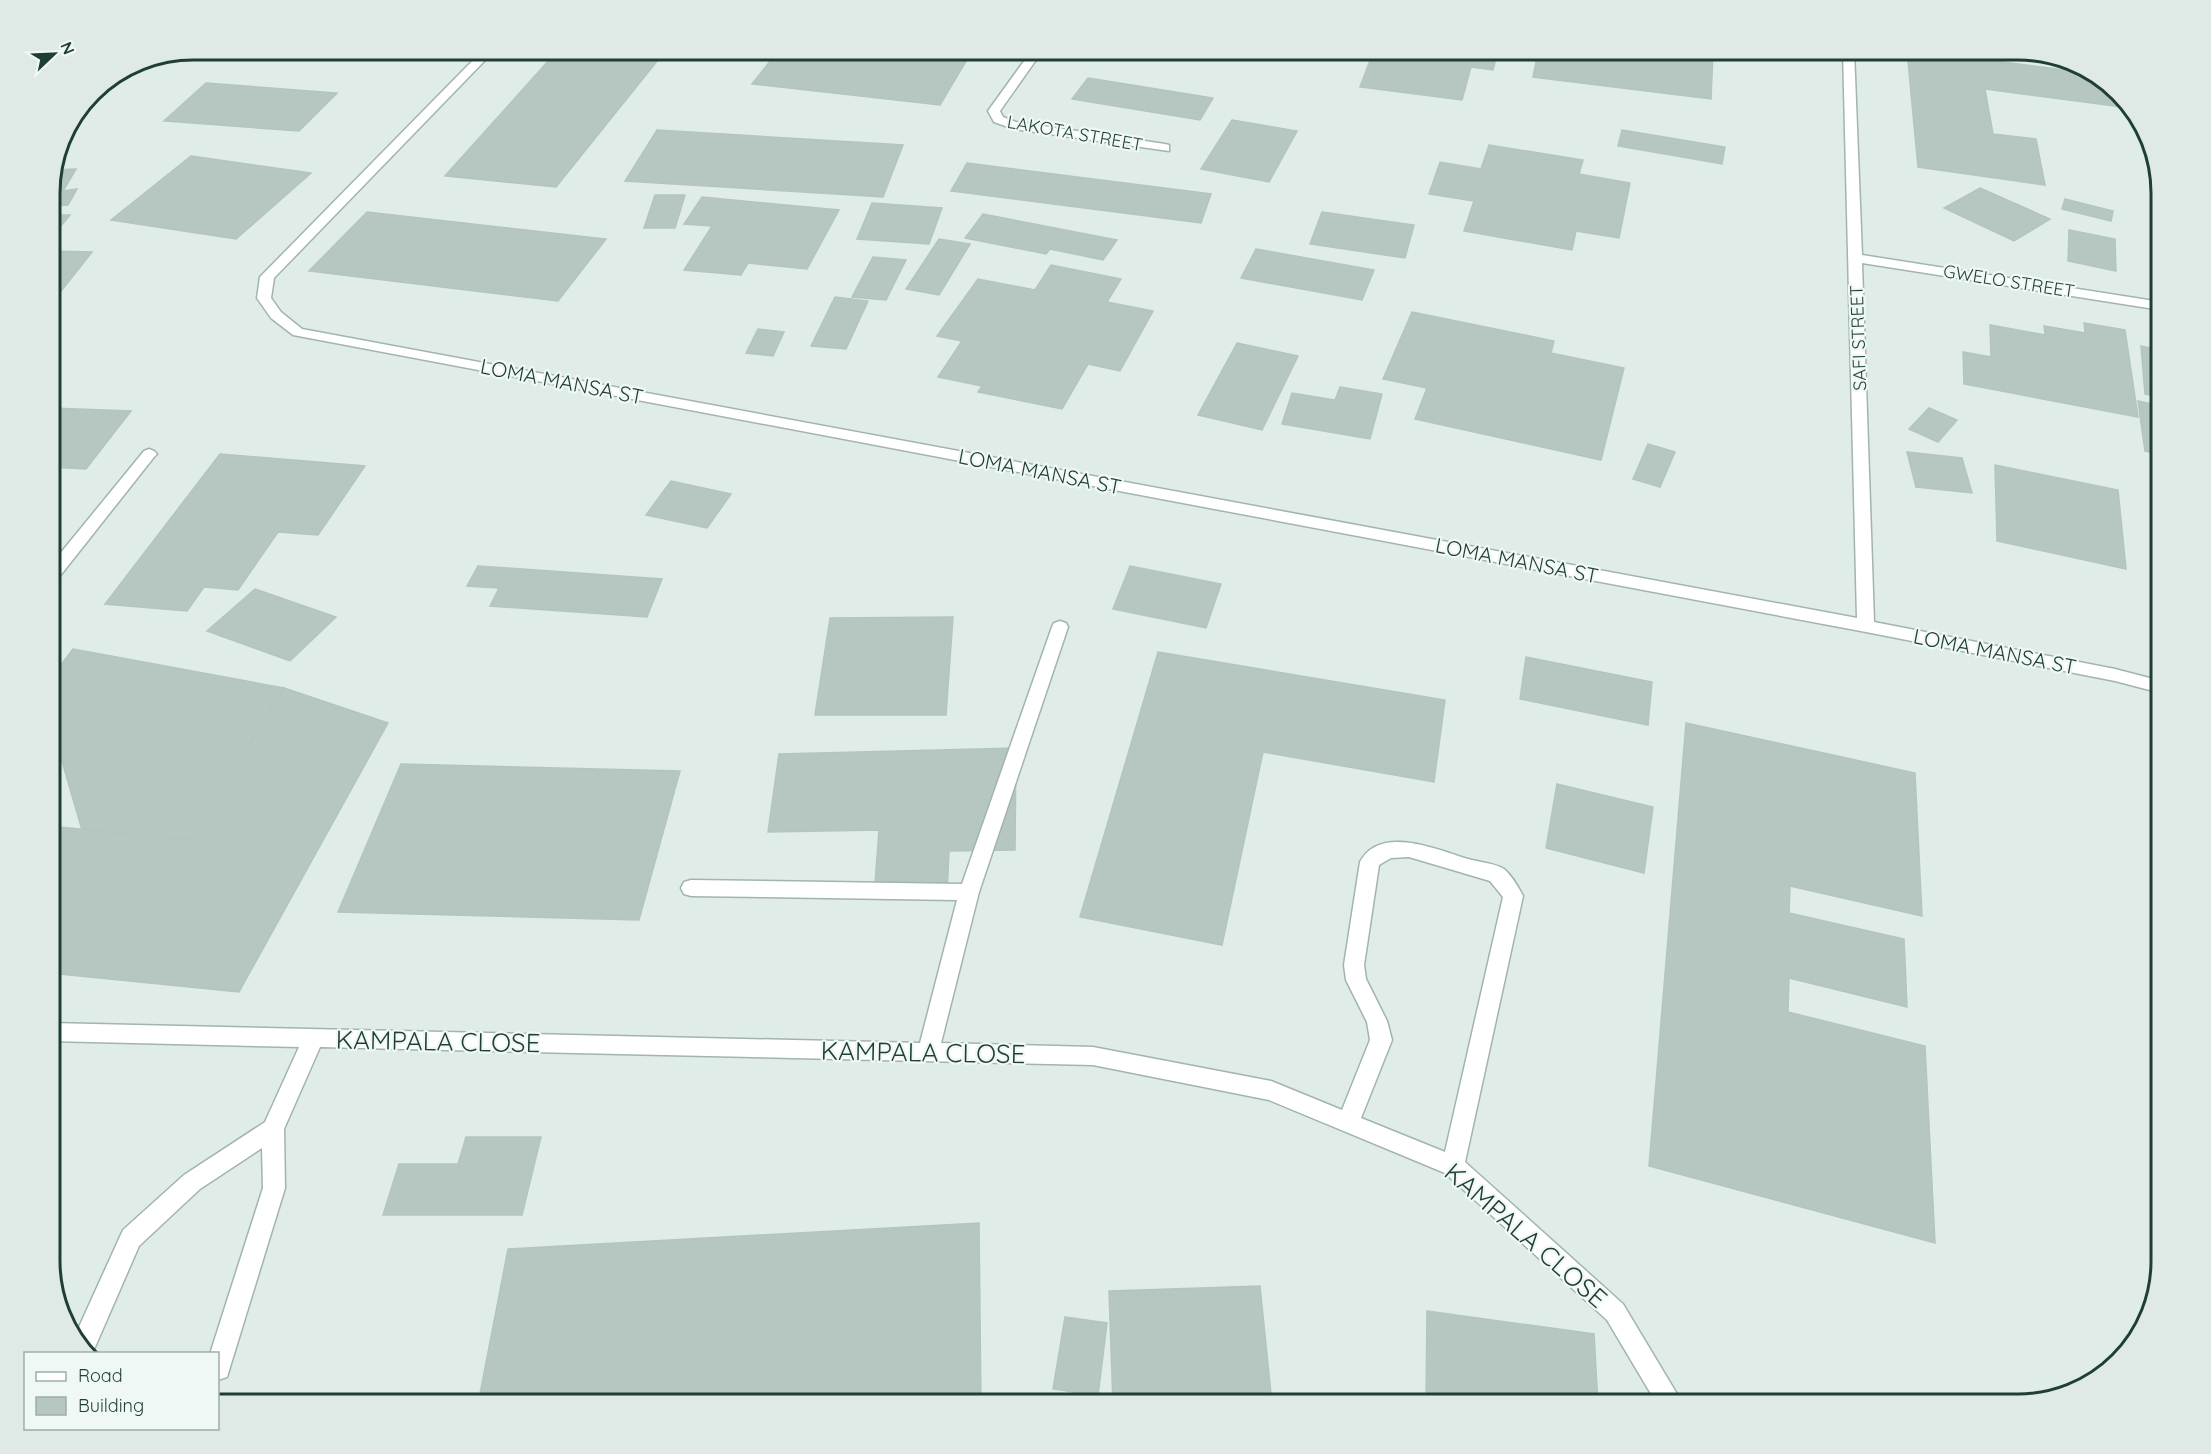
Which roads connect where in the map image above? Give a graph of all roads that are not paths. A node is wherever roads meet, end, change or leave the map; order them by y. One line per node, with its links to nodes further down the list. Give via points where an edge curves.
1 (479, 60): 9 (street, LOMA MANSA ST, via 267,277 264,298 276,315 298,332)
2 (1030, 60): 4 (street, LAKOTA STREET, via 994,111 998,119 1014,125)
3 (1849, 60): 5 (street, SAFI STREET)
4 (1165, 148)
5 (1856, 258): 6 (street, GWELO STREET); 9 (street, SAFI STREET)
6 (2151, 304)
7 (149, 454): 8 (street)
8 (60, 565)
9 (1866, 626): 11 (street, LOMA MANSA ST)
10 (1059, 627): 13 (street)
11 (2151, 684)
12 (691, 888): 13 (street)
13 (969, 892): 16 (street)
14 (60, 1032): 15 (street, KAMPALA CLOSE)
15 (314, 1038): 16 (street, KAMPALA CLOSE); 18 (street)
16 (928, 1053): 17 (street, KAMPALA CLOSE, via 1092,1056 1271,1091)
17 (1348, 1122): 19 (street, KAMPALA CLOSE); 19 (street, via 1381,1040 1377,1022 1356,980 1354,964 1370,862 1379,854 1408,849 1497,875 1513,896)
18 (273, 1129): 20 (street, via 192,1182 131,1238); 21 (street, via 274,1188)
19 (1453, 1166): 22 (street, KAMPALA CLOSE, via 1615,1312)
20 (86, 1339)
21 (219, 1365)
22 (1665, 1394)

